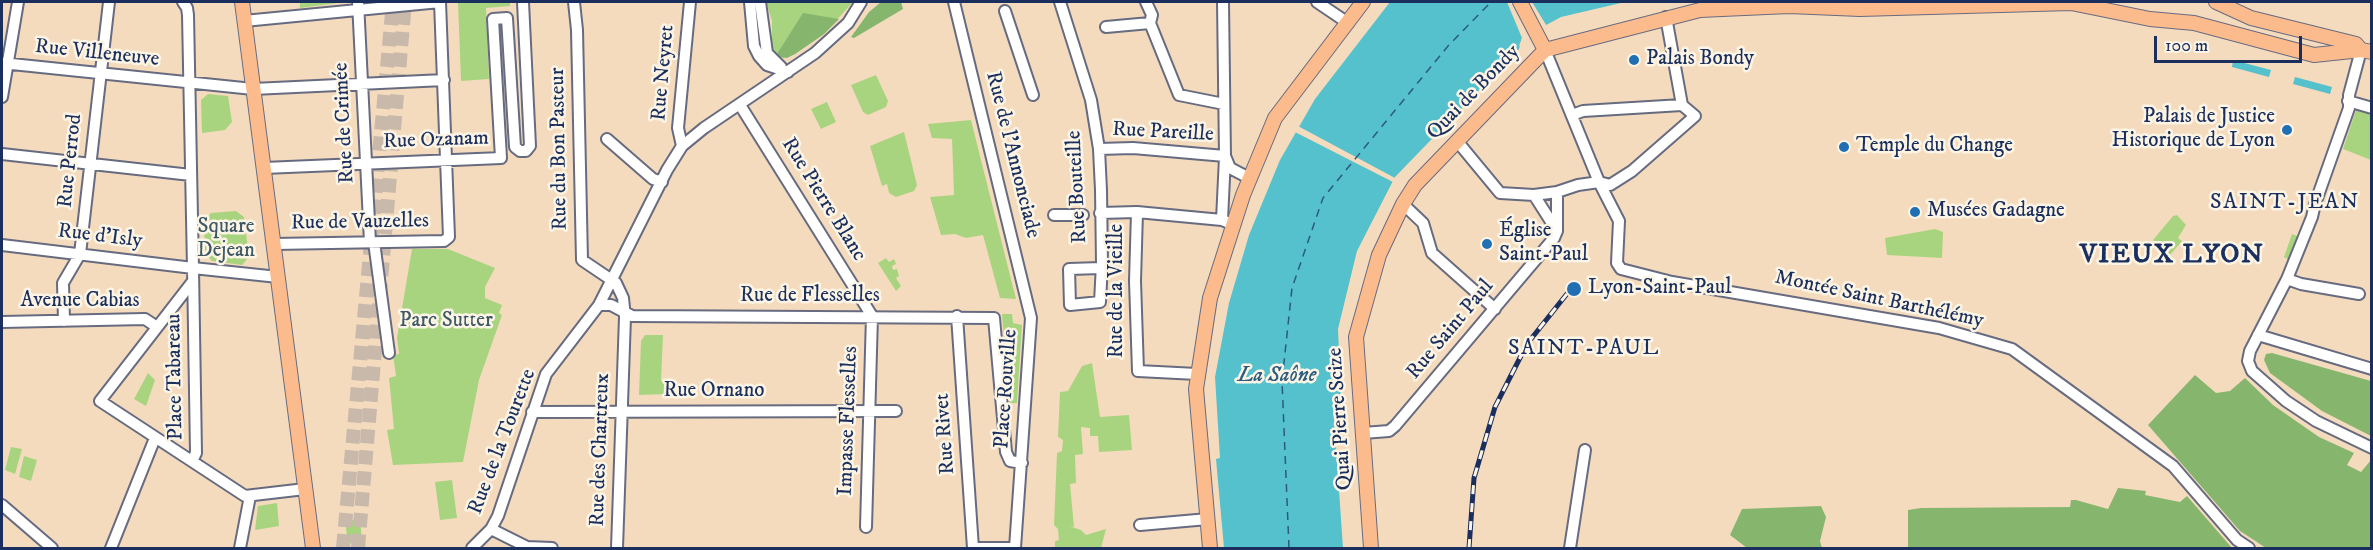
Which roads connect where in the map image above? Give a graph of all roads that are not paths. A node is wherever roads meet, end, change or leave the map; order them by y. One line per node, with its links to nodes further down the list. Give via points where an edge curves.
1 (18, 2): 30 (street)
2 (109, 2): 32 (street, Rue Perrod)
3 (242, 2): 24 (main road)
4 (523, 2): 51 (street, Rue Ozanam, via 530,146 526,151 516,148 507,18 493,19 501,158)
5 (574, 2): 76 (street, Rue du Bon Pasteur, via 578,30 582,260)
6 (690, 2): 47 (street, Rue Neyret, via 678,128)
7 (750, 2): 31 (street, via 754,46 759,56 776,70)
8 (760, 2): 31 (street, via 767,53)
9 (861, 2): 31 (street, via 848,23)
10 (954, 2): 85 (street, Rue de l'Annonciade)
11 (1060, 2): 48 (street, Rue Bouteille, via 1089,92)
12 (1146, 2): 25 (street, via 1152,15)
13 (1222, 2): 40 (street)
14 (1317, 2): 26 (street)
15 (1363, 2): 26 (main road)
16 (1520, 2): 28 (main road)
17 (2217, 2): 29 (main road, via 2251,18 2356,44)
18 (440, 3): 20 (street); 33 (street)
19 (1793, 4): 23 (main road, Quai de Bondy, via 1700,10); 29 (main road, Quai de Bondy, via 1860,9 2071,3 2194,24 2314,54)
20 (358, 6): 24 (street); 35 (street, Rue de Crimée)
21 (185, 7): 34 (street, Place Tabareau)
22 (1005, 11): 37 (street)
23 (1666, 17): 28 (main road, Quai de Bondy); 42 (street)
24 (244, 21): 36 (main road)
25 (1150, 23): 27 (street); 40 (street, via 1179,95)
26 (1347, 23): 56 (main road, via 1275,118)
27 (1106, 27)
28 (1545, 50): 44 (street); 46 (main road, Quai de Bondy)
29 (2366, 51): 39 (street)
30 (4, 63): 32 (street, Rue Villeneuve); 38 (street)
31 (788, 72): 41 (street)
32 (101, 74): 34 (street, Rue Villeneuve); 53 (street, Rue Perrod)
33 (444, 80): 35 (street, Rue Villeneuve); 51 (street)
34 (189, 84): 36 (street, Rue Villeneuve); 55 (street, Place Tabareau)
35 (362, 84): 36 (street, Rue Villeneuve); 52 (street, Rue de Crimée)
36 (253, 89): 54 (main road)
37 (1033, 95)
38 (2, 97)
39 (2348, 102): 43 (street); 77 (street, via 2336,148)
40 (1224, 104): 50 (street)
41 (741, 105): 47 (street); 83 (street, Rue Pierre Blanc)
42 (1682, 105): 44 (street, via 1582,111); 58 (street, via 1695,116 1623,177 1610,185)
43 (2372, 108)
44 (1572, 115): 58 (street)
45 (607, 139): 57 (street, via 653,179)
46 (1457, 141): 59 (main road, Quai de Bondy); 61 (street, via 1500,193)
47 (682, 146): 57 (street, Rue de la Tourette)
48 (1099, 149): 50 (street, Rue Pareille); 64 (street, Rue Bouteille)
49 (2, 154): 53 (street)
50 (1225, 156): 56 (street, via 1230,168); 67 (street)
51 (447, 160): 52 (street, Rue Ozanam); 69 (street, Rue de Vauzelles, via 447,238)
52 (366, 163): 54 (street, Rue Ozanam); 69 (street, Rue de Crimée)
53 (91, 165): 55 (street); 72 (street, Rue Perrod)
54 (264, 168): 70 (main road)
55 (191, 175): 73 (street, Place Tabareau)
56 (1249, 178): 67 (main road)
57 (662, 182): 76 (street, Rue de la Tourette)
58 (1599, 182): 60 (street); 123 (street, Montée Saint Barthélémy, via 1619,221 1617,263 1621,270 1906,321 2012,349 2174,466)
59 (1412, 190): 62 (main road, Quai Pierre Scize)
60 (1557, 192): 61 (street); 68 (street)
61 (1533, 195): 68 (street)
62 (1403, 204): 81 (street, via 1423,223 1432,253); 98 (main road, Quai Pierre Scize, via 1379,255 1356,337)
63 (1137, 212): 64 (street); 67 (street); 93 (street, Rue de la Vieille, via 1138,370)
64 (1100, 213): 74 (street, Rue Bouteille)
65 (1054, 215): 66 (street)
66 (1083, 215)
67 (1227, 222): 93 (main road)
68 (1557, 231): 81 (street, Rue Saint Paul)
69 (372, 242): 70 (street, Rue de Vauzelles); 91 (street, Rue de Crimée)
70 (273, 244): 75 (main road)
71 (2, 245): 72 (street, Rue d'Isly)
72 (80, 254): 73 (street, Rue d'Isly); 86 (street, Rue Perrod, via 63,283)
73 (193, 268): 75 (street, Rue d'Isly); 78 (street, Place Tabareau)
74 (1101, 268): 74 (street, Rue de la Vieille, via 1069,269 1068,304 1099,303)
75 (278, 277): 104 (main road)
76 (612, 278): 80 (street, Rue de la Tourette); 82 (street, Rue des Chartreux, via 621,290)
77 (2287, 279): 79 (street); 90 (street)
78 (194, 281): 89 (street, Place Tabareau); 102 (street, Place Tabareau, via 196,453)
79 (2358, 294)
80 (599, 305): 82 (street, Rue de Flesselles, via 612,305); 96 (street, Rue de la Tourette, via 546,374)
81 (1495, 309): 98 (street, Rue Saint Paul, via 1389,432)
82 (624, 311): 83 (street, Rue de Flesselles, via 632,315); 97 (street, Rue des Chartreux)
83 (872, 316): 84 (street, Rue de Flesselles); 94 (street, Impasse Flesselles)
84 (957, 316): 87 (street, Rue de Flesselles, via 991,317); 111 (street, Rue Rivet)
85 (1031, 318): 103 (street, Place Rouville)
86 (64, 321): 88 (street, Avenue Cabias); 89 (street, Avenue Cabias, via 145,319)
87 (997, 321): 103 (street, Place Rouville, via 1006,452 1010,461)
88 (2, 322)
89 (157, 327): 99 (street, Place Tabareau, via 100,401)
90 (2258, 335): 92 (street); 100 (street, via 2248,361 2252,371 2316,421)
91 (389, 353)
92 (2372, 369)
93 (1197, 374): 107 (main road)
94 (869, 411): 95 (street, Rue Ornano); 97 (street, Rue Ornano); 109 (street, Impasse Flesselles)
95 (896, 411)
96 (532, 412): 97 (street, Rue Ornano); 110 (street, Rue de la Tourette)
97 (621, 412): 119 (street, Rue des Chartreux)
98 (1363, 433): 121 (main road, Quai Pierre Scize)
99 (155, 438): 102 (street, Place Tabareau); 114 (street)
100 (2372, 448)
101 (1585, 450): 122 (street)
102 (192, 461): 105 (street)
103 (1022, 463): 112 (street, Place Rouville)
104 (305, 489): 105 (street); 116 (main road)
105 (250, 496): 115 (street)
106 (2, 505): 113 (street)
107 (1208, 519): 108 (street); 120 (main road)
108 (1140, 525)
109 (866, 527)
110 (490, 529): 117 (street, Rue de la Tourette); 118 (street, via 527,547)
111 (973, 548): 112 (street, Place Rouville)
112 (1015, 548)
113 (52, 549)
114 (111, 549)
115 (240, 549)
116 (313, 549)
117 (472, 549)
118 (552, 549)
119 (617, 549)
120 (1210, 549)
121 (1371, 549)
122 (1570, 549)
123 (2249, 549)

